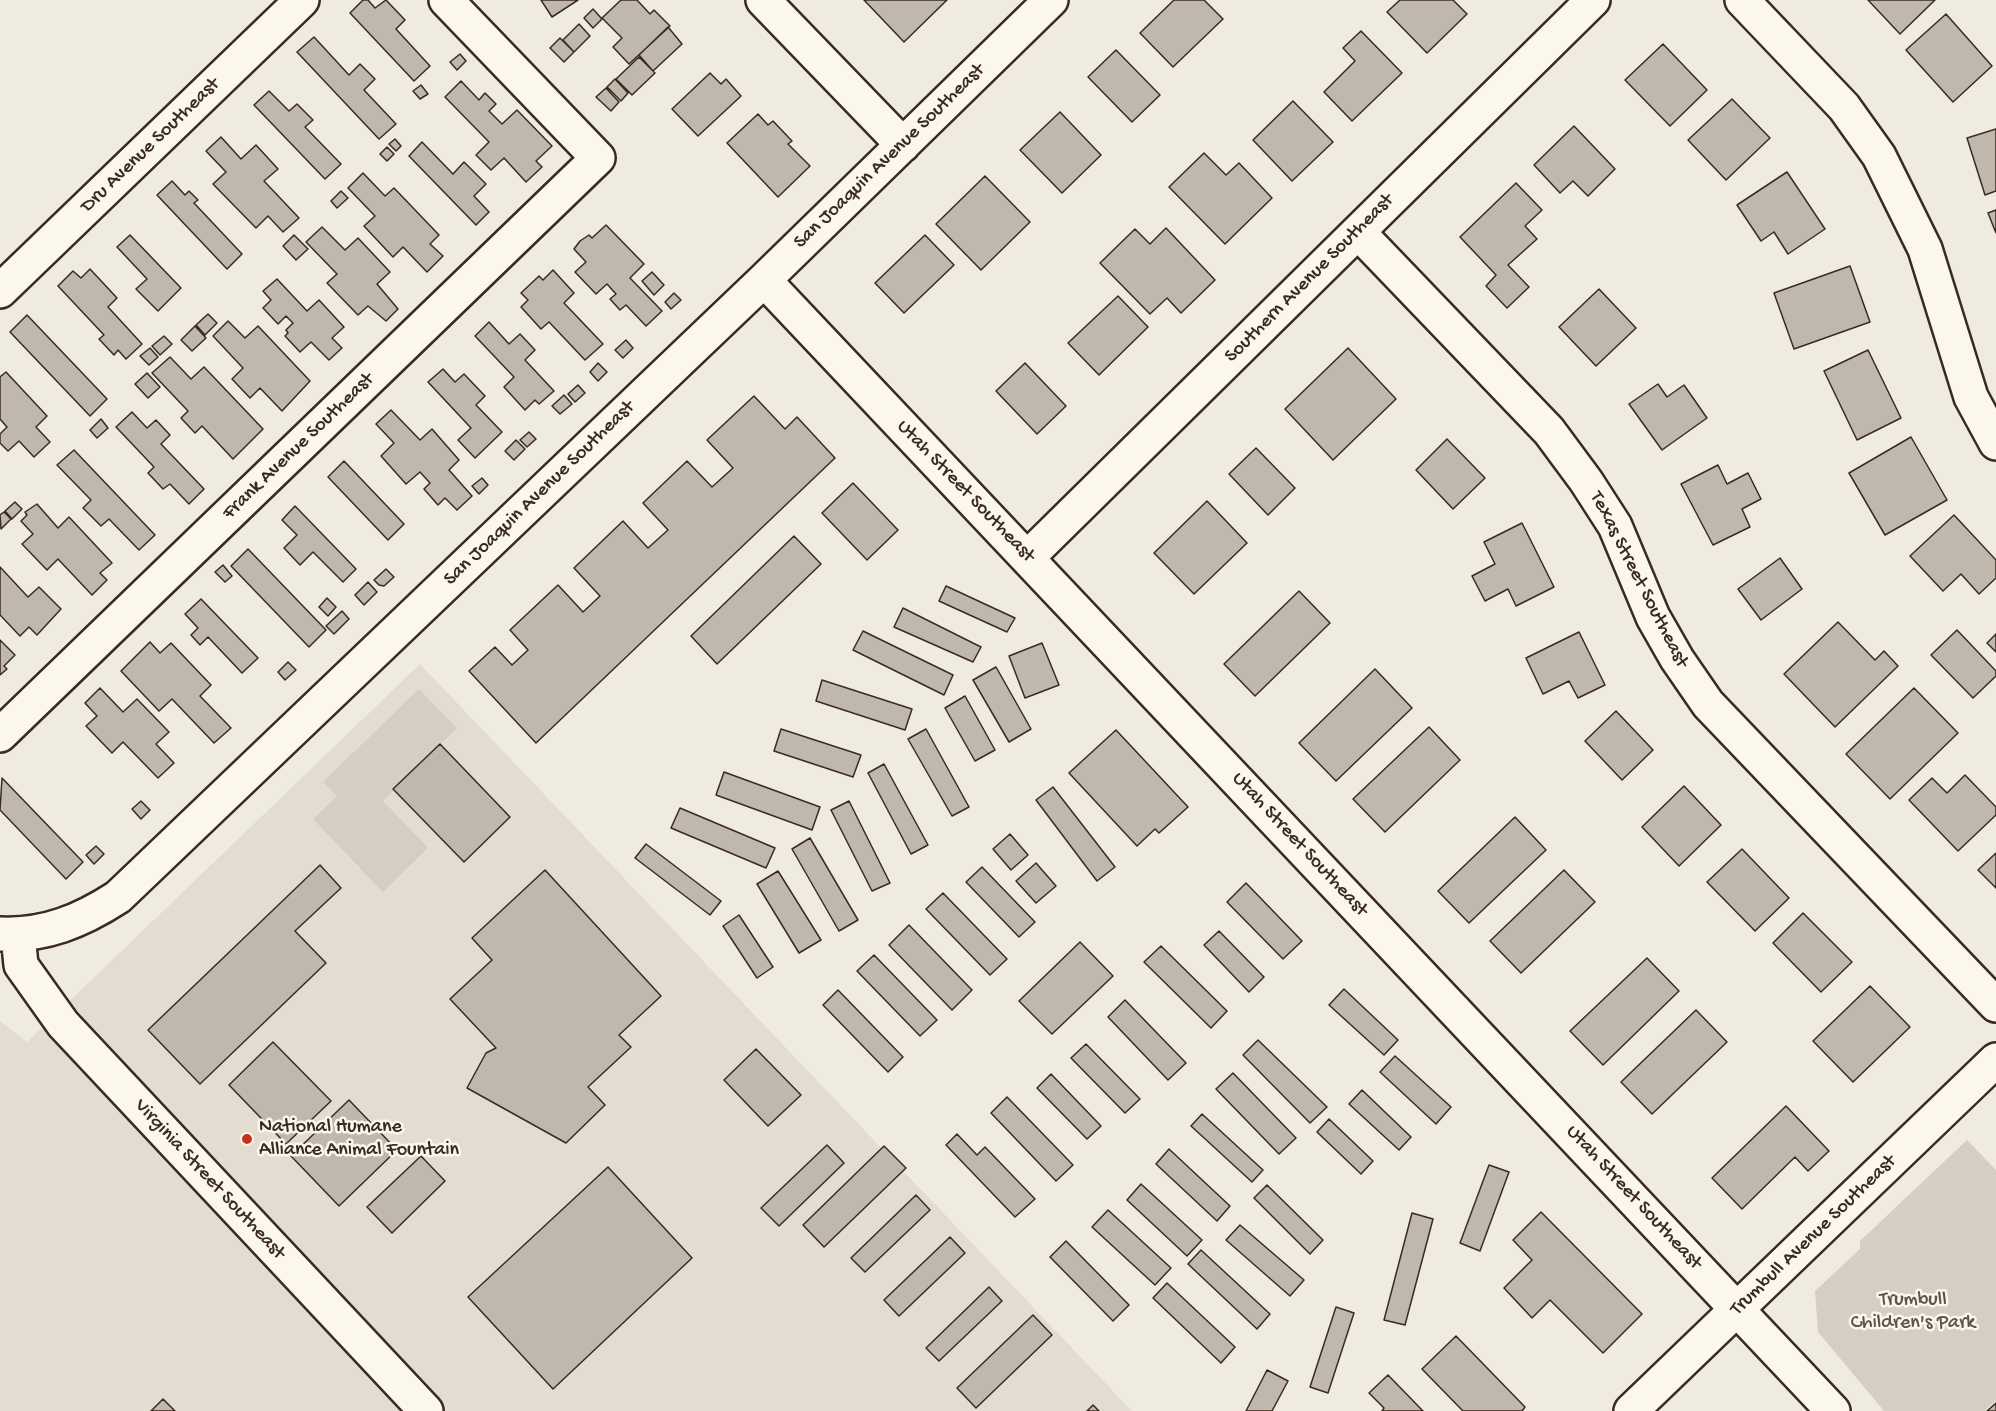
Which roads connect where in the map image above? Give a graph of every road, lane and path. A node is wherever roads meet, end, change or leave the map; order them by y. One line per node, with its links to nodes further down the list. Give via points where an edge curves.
1 (302, 0): 10 (street, Dru Avenue Southeast)
2 (446, 0): 13 (street, Frank Avenue Southeast, via 598,159)
3 (763, 0): 7 (street)
4 (1051, 0): 7 (street, San Joaquin Avenue Southeast)
5 (1593, 0): 8 (street, Southern Avenue Southeast)
6 (1742, 0): 11 (street, via 1844,106 1879,156 1925,249 1971,396)
7 (903, 144): 9 (street, San Joaquin Avenue Southeast)
8 (1358, 232): 12 (street, Southern Avenue Southeast); 15 (street, Texas Street Southeast, via 1549,431 1586,481 1615,526 1653,617 1707,704)
9 (764, 280): 12 (street, Utah Street Southeast); 14 (street, San Joaquin Avenue Southeast, via 118,897 88,917 60,928)
10 (0, 291)
11 (1996, 443)
12 (1028, 557): 17 (street, Utah Street Southeast)
13 (0, 735)
14 (9, 934): 18 (street, Virginia Street Southeast, via 21,965 63,1023)
15 (1996, 1005)
16 (1996, 1060): 17 (street, Trumbull Avenue Southeast)
17 (1738, 1309): 19 (street, Trumbull Avenue Southeast); 20 (street, Utah Street Southeast)
18 (426, 1411)
19 (1631, 1411)
20 (1833, 1411)

